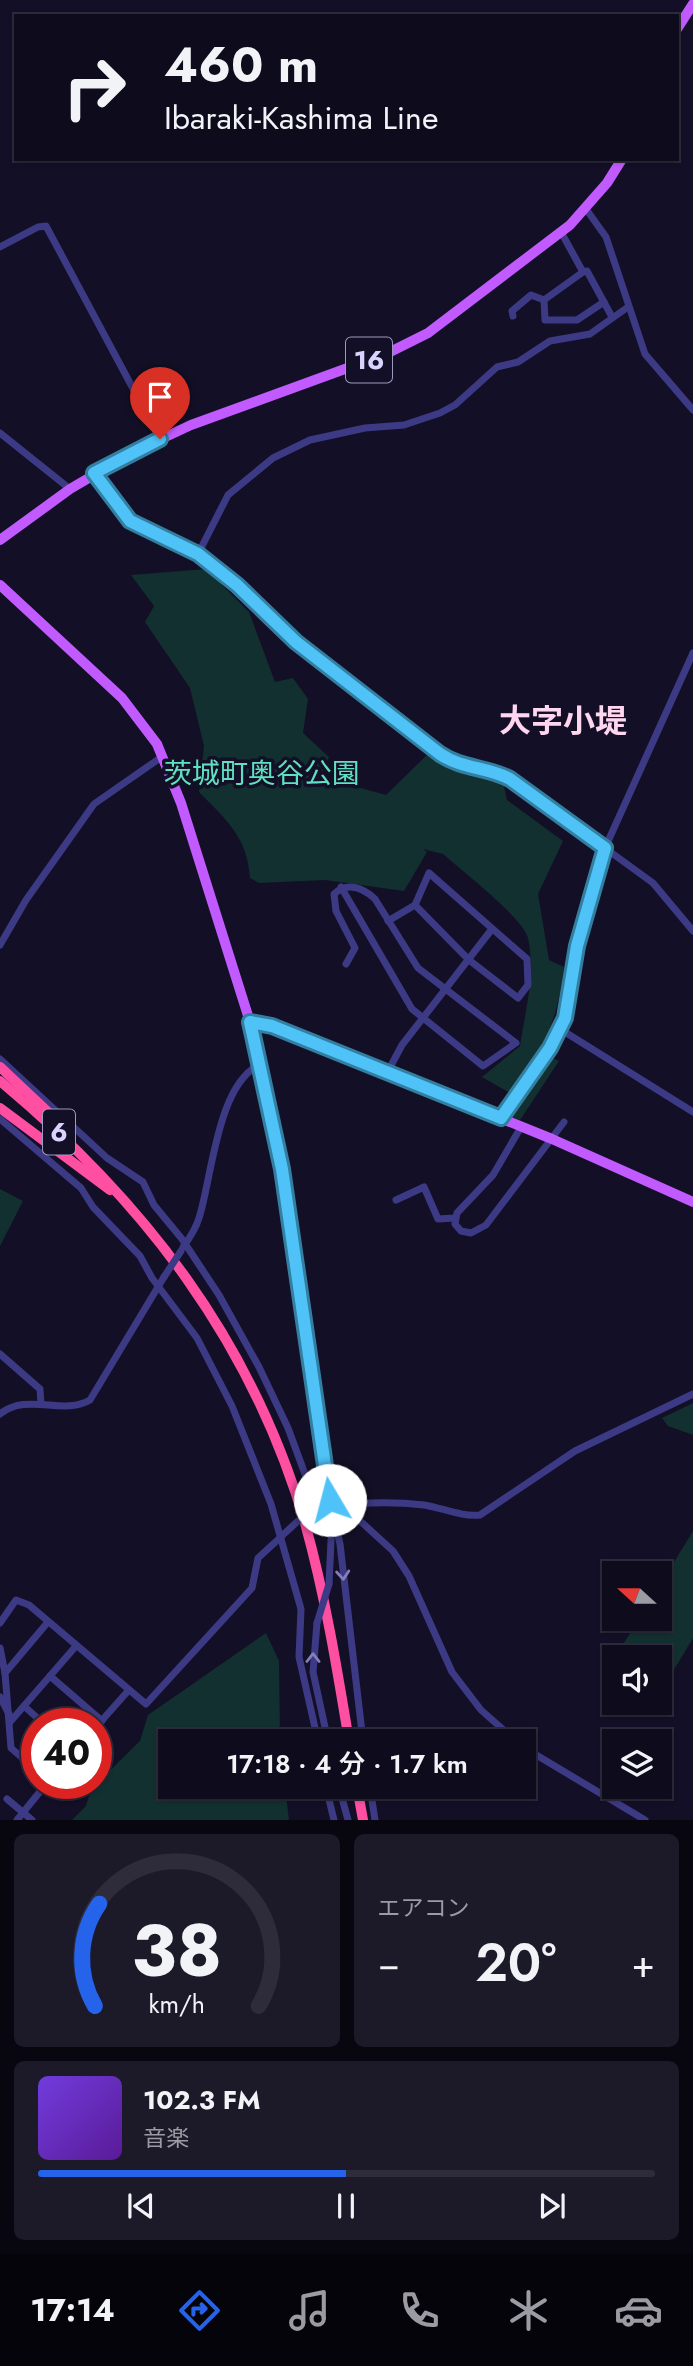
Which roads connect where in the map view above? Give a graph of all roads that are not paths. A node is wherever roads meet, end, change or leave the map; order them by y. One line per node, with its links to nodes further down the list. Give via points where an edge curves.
1 (693, 4): 2 (main road)
2 (679, 26)
3 (621, 161): 4 (main road, 16)
4 (586, 209): 5 (main road, 16); 10 (street, via 606,237)
5 (561, 232): 7 (street); 15 (main road, 16, via 415,340)
6 (0, 247): 15 (street, via 46,226)
7 (583, 272): 8 (street); 9 (street, via 587,271)
8 (544, 300): 9 (street, via 545,320 577,320); 11 (street, via 531,295 512,311)
9 (604, 302): 12 (street)
10 (628, 307): 12 (street); 13 (street, via 645,354)
11 (513, 316)
12 (612, 317): 19 (street, via 581,338 550,341 518,362 497,367 440,413 404,425 310,440 273,458 228,495)
13 (693, 410)
14 (0, 433): 17 (street)
15 (160, 439): 16 (main road, 16)
16 (94, 473): 17 (main road, 16); 19 (street, via 130,521)
17 (70, 489): 18 (main road, 16)
18 (0, 540)
19 (198, 554): 23 (street, via 296,642 440,754 510,779)
20 (0, 585): 22 (main road, via 122,698)
21 (693, 653): 23 (street)
22 (163, 755): 29 (street, via 94,804); 34 (main road)
23 (605, 848): 28 (street, via 653,883); 35 (street, via 577,946)
24 (341, 887): 26 (street, via 368,892); 31 (street, via 334,894 336,911 355,948); 33 (street, via 403,998)
25 (415, 905): 26 (street); 27 (street, via 429,873); 30 (street)
26 (388, 921): 32 (street, via 414,963)
27 (492, 929): 30 (street); 30 (street, via 527,959 528,985 518,998)
28 (693, 931)
29 (0, 945)
30 (469, 960): 32 (street)
31 (346, 964)
32 (445, 989): 33 (street); 33 (street, via 516,1043 483,1066)
33 (421, 1019): 39 (street)
34 (250, 1022): 37 (street); 39 (main road, via 272,1026)
35 (561, 1029): 42 (street); 43 (street)
36 (0, 1059): 53 (street, via 107,1158 143,1182)
37 (261, 1064): 53 (street, via 243,1077 236,1091 213,1154 199,1217); 59 (street, via 282,1169)
38 (0, 1067): 48 (highway, via 105,1168)
39 (387, 1073): 43 (main road)
40 (0, 1081): 48 (highway, 6)
41 (0, 1108): 51 (highway)
42 (693, 1112)
43 (501, 1118): 46 (main road)
44 (0, 1119): 54 (street, via 81,1188 93,1207 134,1248)
45 (564, 1122): 47 (street)
46 (521, 1127): 47 (main road); 52 (street, via 493,1175)
47 (552, 1139): 50 (main road); 52 (street, via 485,1225 466,1233 456,1227)
48 (114, 1186): 51 (highway, 6)
49 (396, 1200): 52 (street, via 424,1188 438,1220)
50 (693, 1202)
51 (134, 1209): 77 (highway, 6, via 215,1320 272,1432 318,1573)
52 (455, 1218)
53 (183, 1248): 54 (street, bridge); 60 (street, via 259,1367 288,1428)
54 (158, 1286): 57 (street, via 96,1394 85,1403); 62 (street, via 197,1338 232,1406)
55 (0, 1354): 57 (street, via 40,1389)
56 (693, 1394): 61 (street, via 575,1451 480,1515 425,1505)
57 (41, 1404): 58 (street, via 18,1404)
58 (0, 1414)
59 (331, 1504): 60 (street); 61 (street); 76 (street, one-way to 59, bridge, via 313,1672 317,1623 329,1584); 78 (street, one-way to 78, via 340,1544)
60 (314, 1506): 62 (street, bridge)
61 (346, 1508): 79 (street, via 400,1561 452,1672)
62 (282, 1536): 69 (street, via 258,1558 252,1588 151,1702 141,1702); 75 (street, via 301,1609 299,1657)
63 (48, 1622): 64 (street, via 16,1600); 65 (street); 67 (street)
64 (0, 1623)
65 (76, 1646): 68 (street); 69 (street)
66 (0, 1648): 67 (street)
67 (5, 1673): 74 (street)
68 (50, 1676): 71 (street); 72 (street)
69 (128, 1691): 73 (street)
70 (0, 1697): 74 (street)
71 (24, 1706): 74 (street)
72 (83, 1708)
73 (112, 1709)
74 (10, 1718): 81 (street, via 11,1748)
75 (315, 1729)
76 (325, 1729)
77 (347, 1729)
78 (362, 1729)
79 (502, 1729)
80 (536, 1755): 95 (street)
81 (21, 1757)
82 (7, 1799): 88 (street)
83 (34, 1799): 88 (street)
84 (329, 1799): 91 (street)
85 (342, 1799): 92 (street)
86 (359, 1799): 93 (highway)
87 (371, 1799): 94 (street)
88 (23, 1813): 89 (street); 90 (street)
89 (17, 1820)
90 (32, 1820)
91 (334, 1820)
92 (348, 1820)
93 (363, 1820)
94 (374, 1820)
95 (645, 1820)

